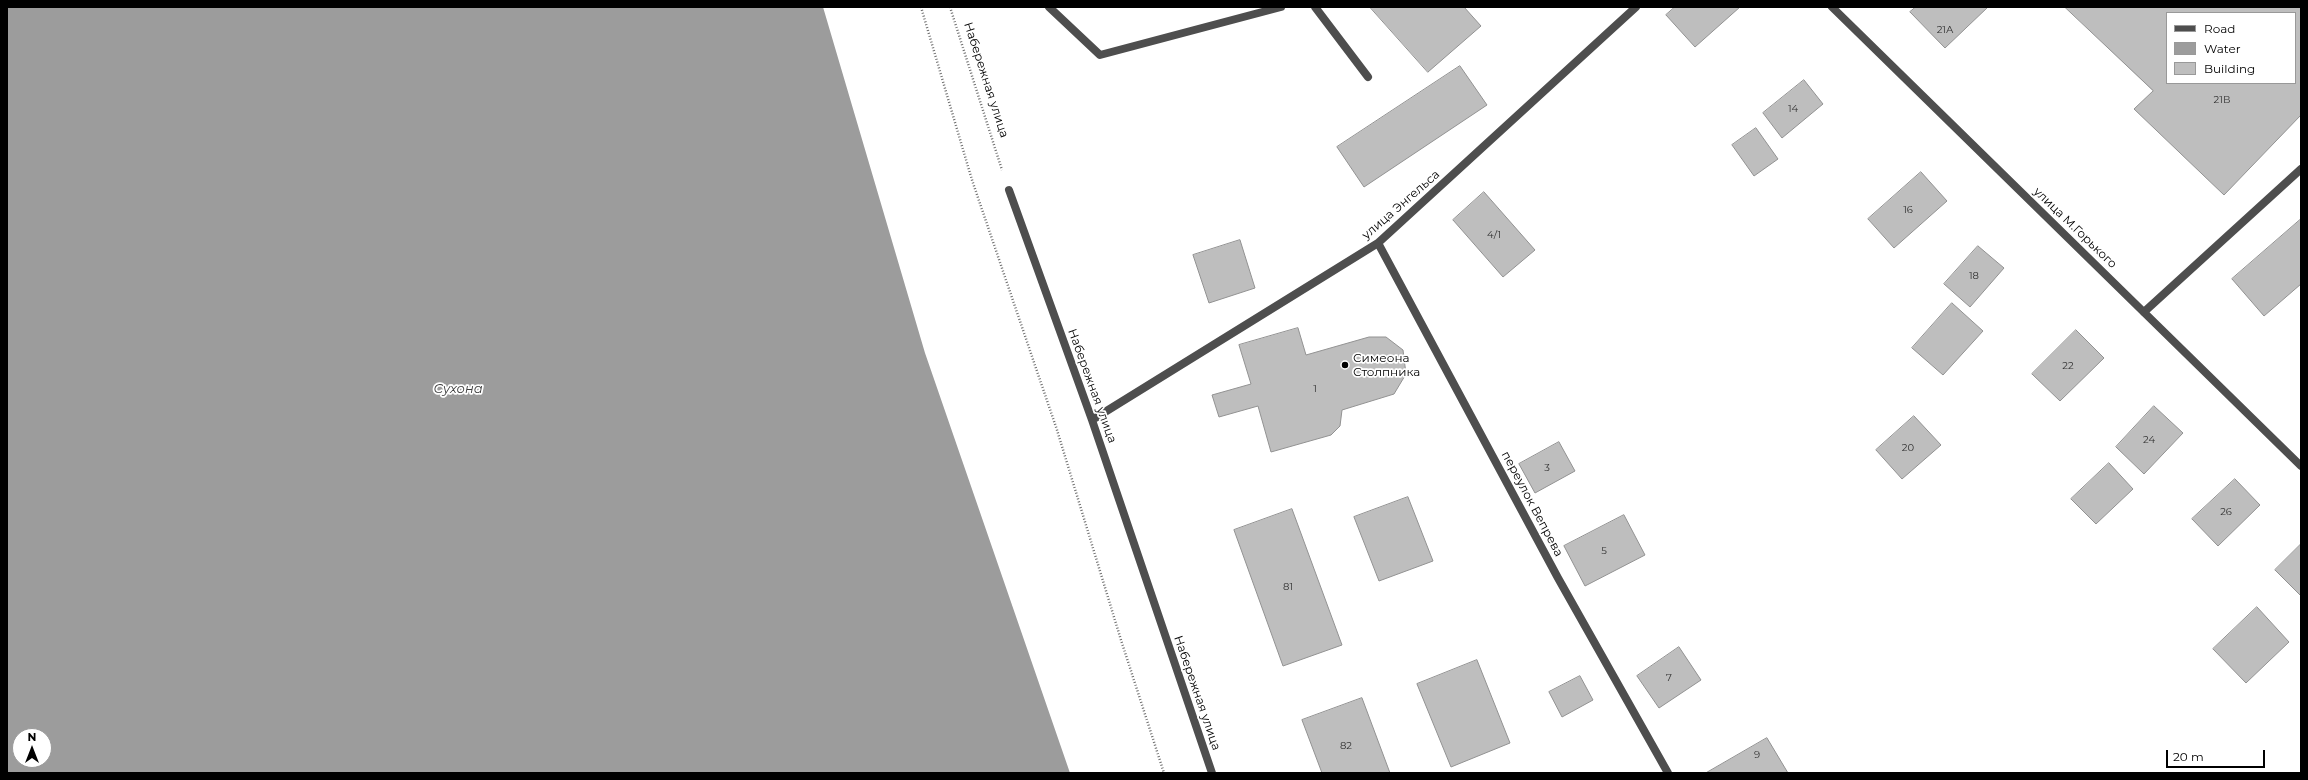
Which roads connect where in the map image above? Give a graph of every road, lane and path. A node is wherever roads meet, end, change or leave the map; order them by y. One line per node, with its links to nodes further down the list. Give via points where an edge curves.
1 (921, 7): 15 (path, via 972,180 1057,430)
2 (950, 7): 10 (path, Набережная улица)
3 (1049, 7): 4 (street, via 1100,54)
4 (1282, 7)
5 (1315, 7): 8 (street)
6 (1636, 7): 11 (street, улица Энгельса)
7 (1832, 7): 12 (street, улица М.Горького)
8 (1368, 77)
9 (2301, 169): 12 (street)
10 (1009, 190): 13 (street, Набережная улица)
11 (1378, 243): 13 (street, улица Энгельса); 17 (street, переулок Вепрева, via 1555,571)
12 (2144, 312): 14 (street, улица М.Горького)
13 (1092, 420): 16 (street, Набережная улица)
14 (2301, 466)
15 (1164, 773)
16 (1212, 773)
17 (1668, 773)

